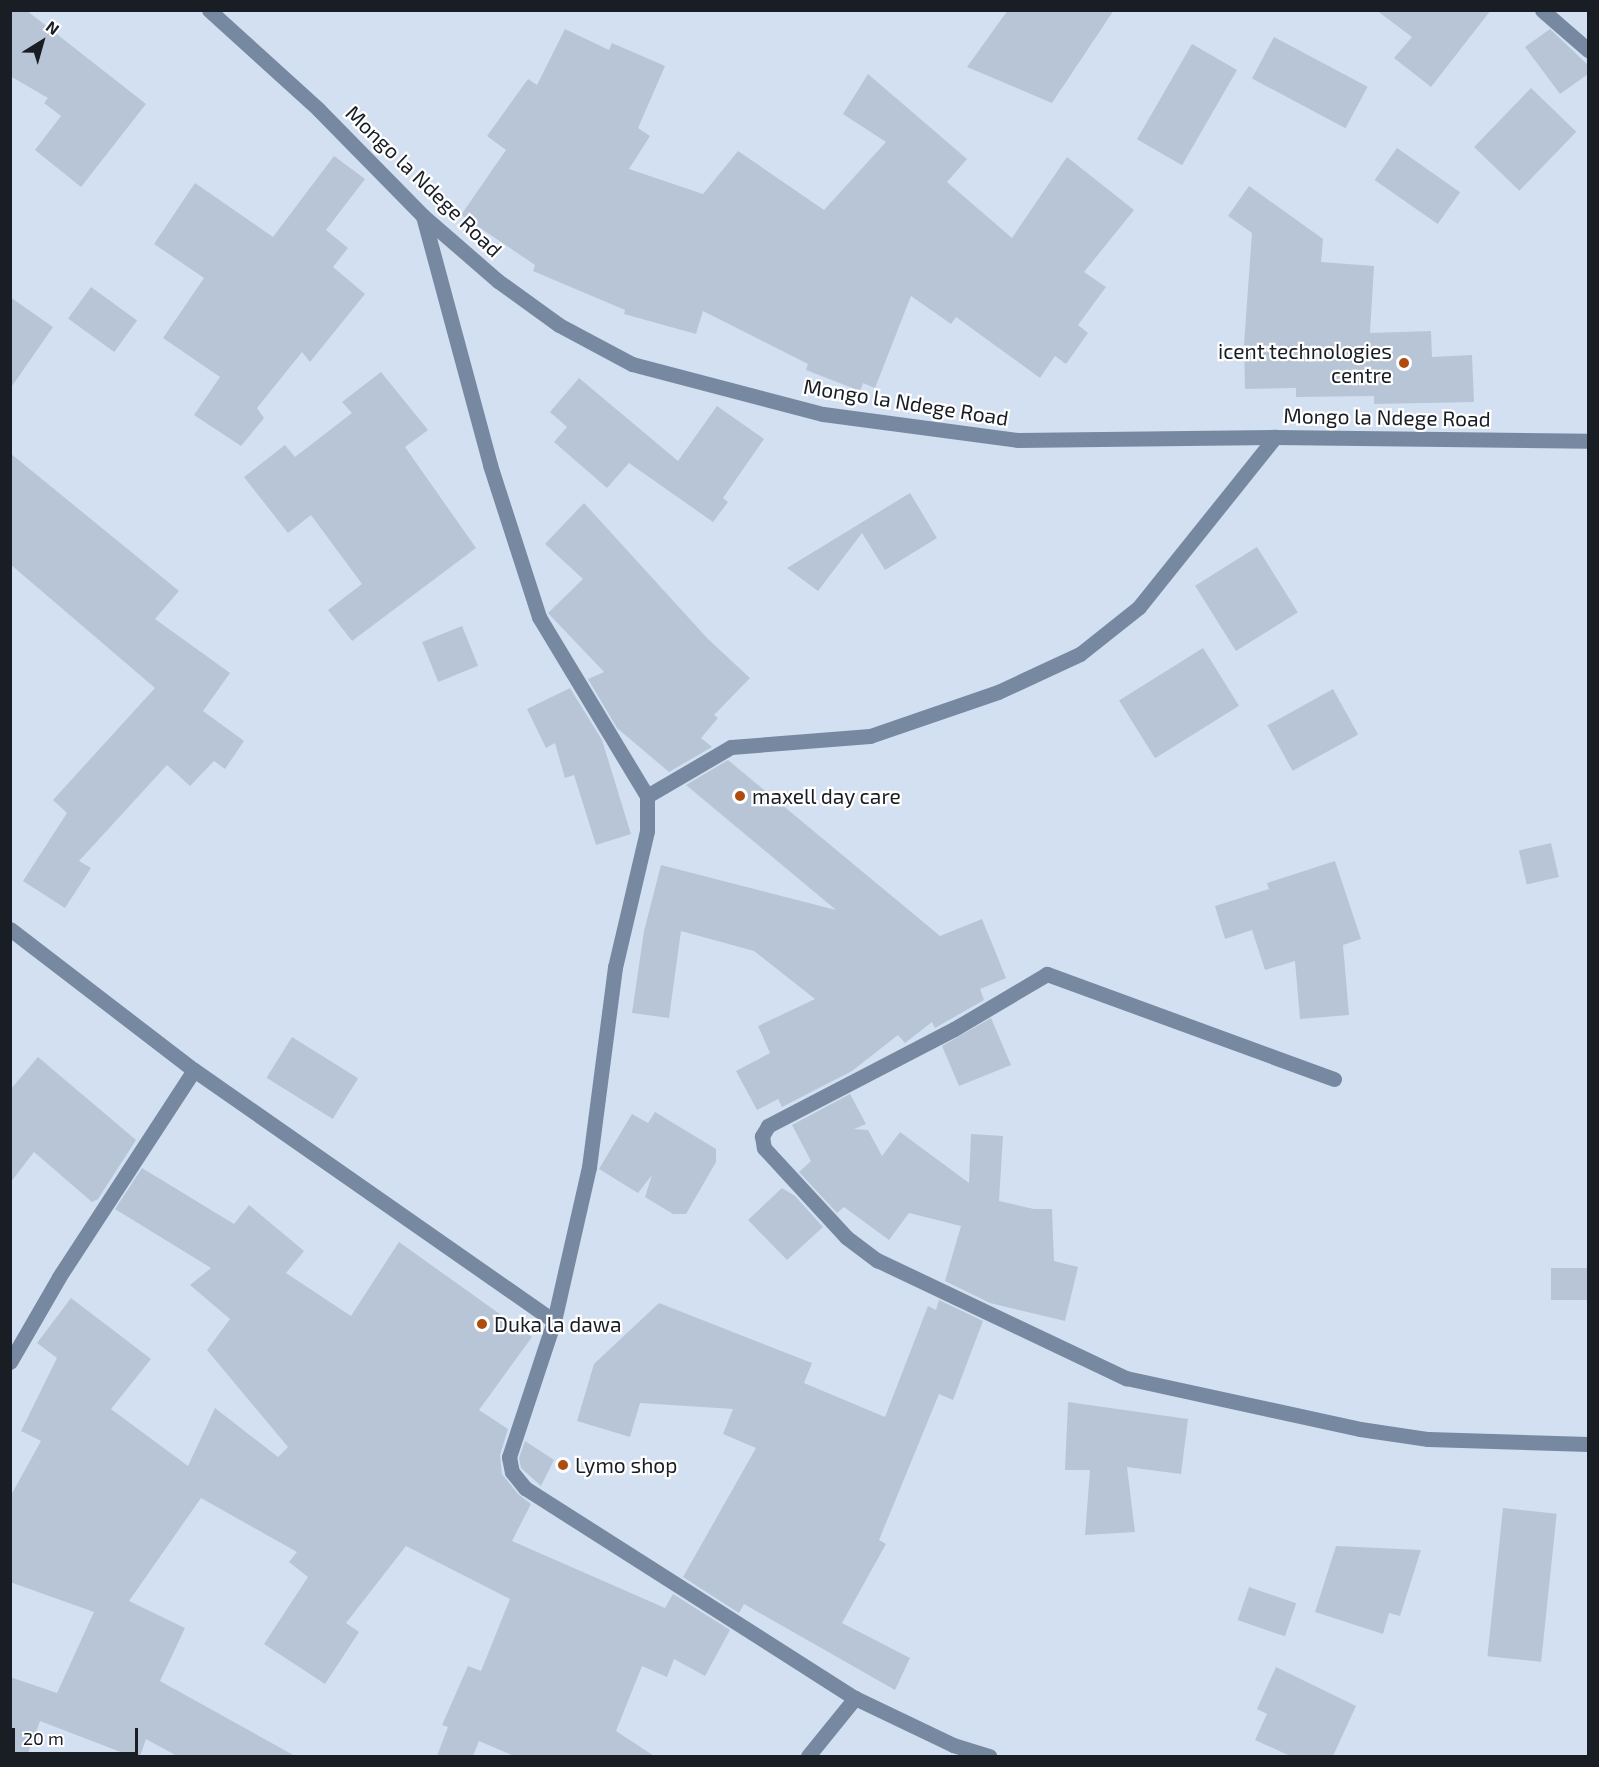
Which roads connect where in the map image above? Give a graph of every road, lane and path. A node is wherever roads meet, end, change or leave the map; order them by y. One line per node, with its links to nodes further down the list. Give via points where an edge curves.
1 (209, 10): 4 (street, Mongo la Ndege Road, via 318,109)
2 (1542, 10): 3 (street)
3 (1588, 50)
4 (423, 216): 5 (street, Mongo la Ndege Road, via 498,281 559,325 632,364 823,414 1017,440); 7 (street, via 490,465 538,617)
5 (1275, 437): 6 (street, Mongo la Ndege Road); 7 (street, via 1139,607 1080,654 988,696 870,736 731,747)
6 (1588, 441)
7 (647, 796): 11 (street, via 647,831 615,967 589,1167)
8 (10, 929): 9 (street)
9 (194, 1070): 11 (street); 12 (street, via 59,1277)
10 (1334, 1079): 13 (street, via 1047,974 954,1029 768,1126 762,1136 764,1148 831,1221 877,1260 1126,1378 1372,1431 1428,1439)
11 (554, 1321): 14 (street, via 509,1457 512,1472 525,1488)
12 (10, 1362)
13 (1588, 1444)
14 (855, 1698): 15 (street); 16 (street, via 953,1745)
15 (808, 1756)
16 (989, 1756)

